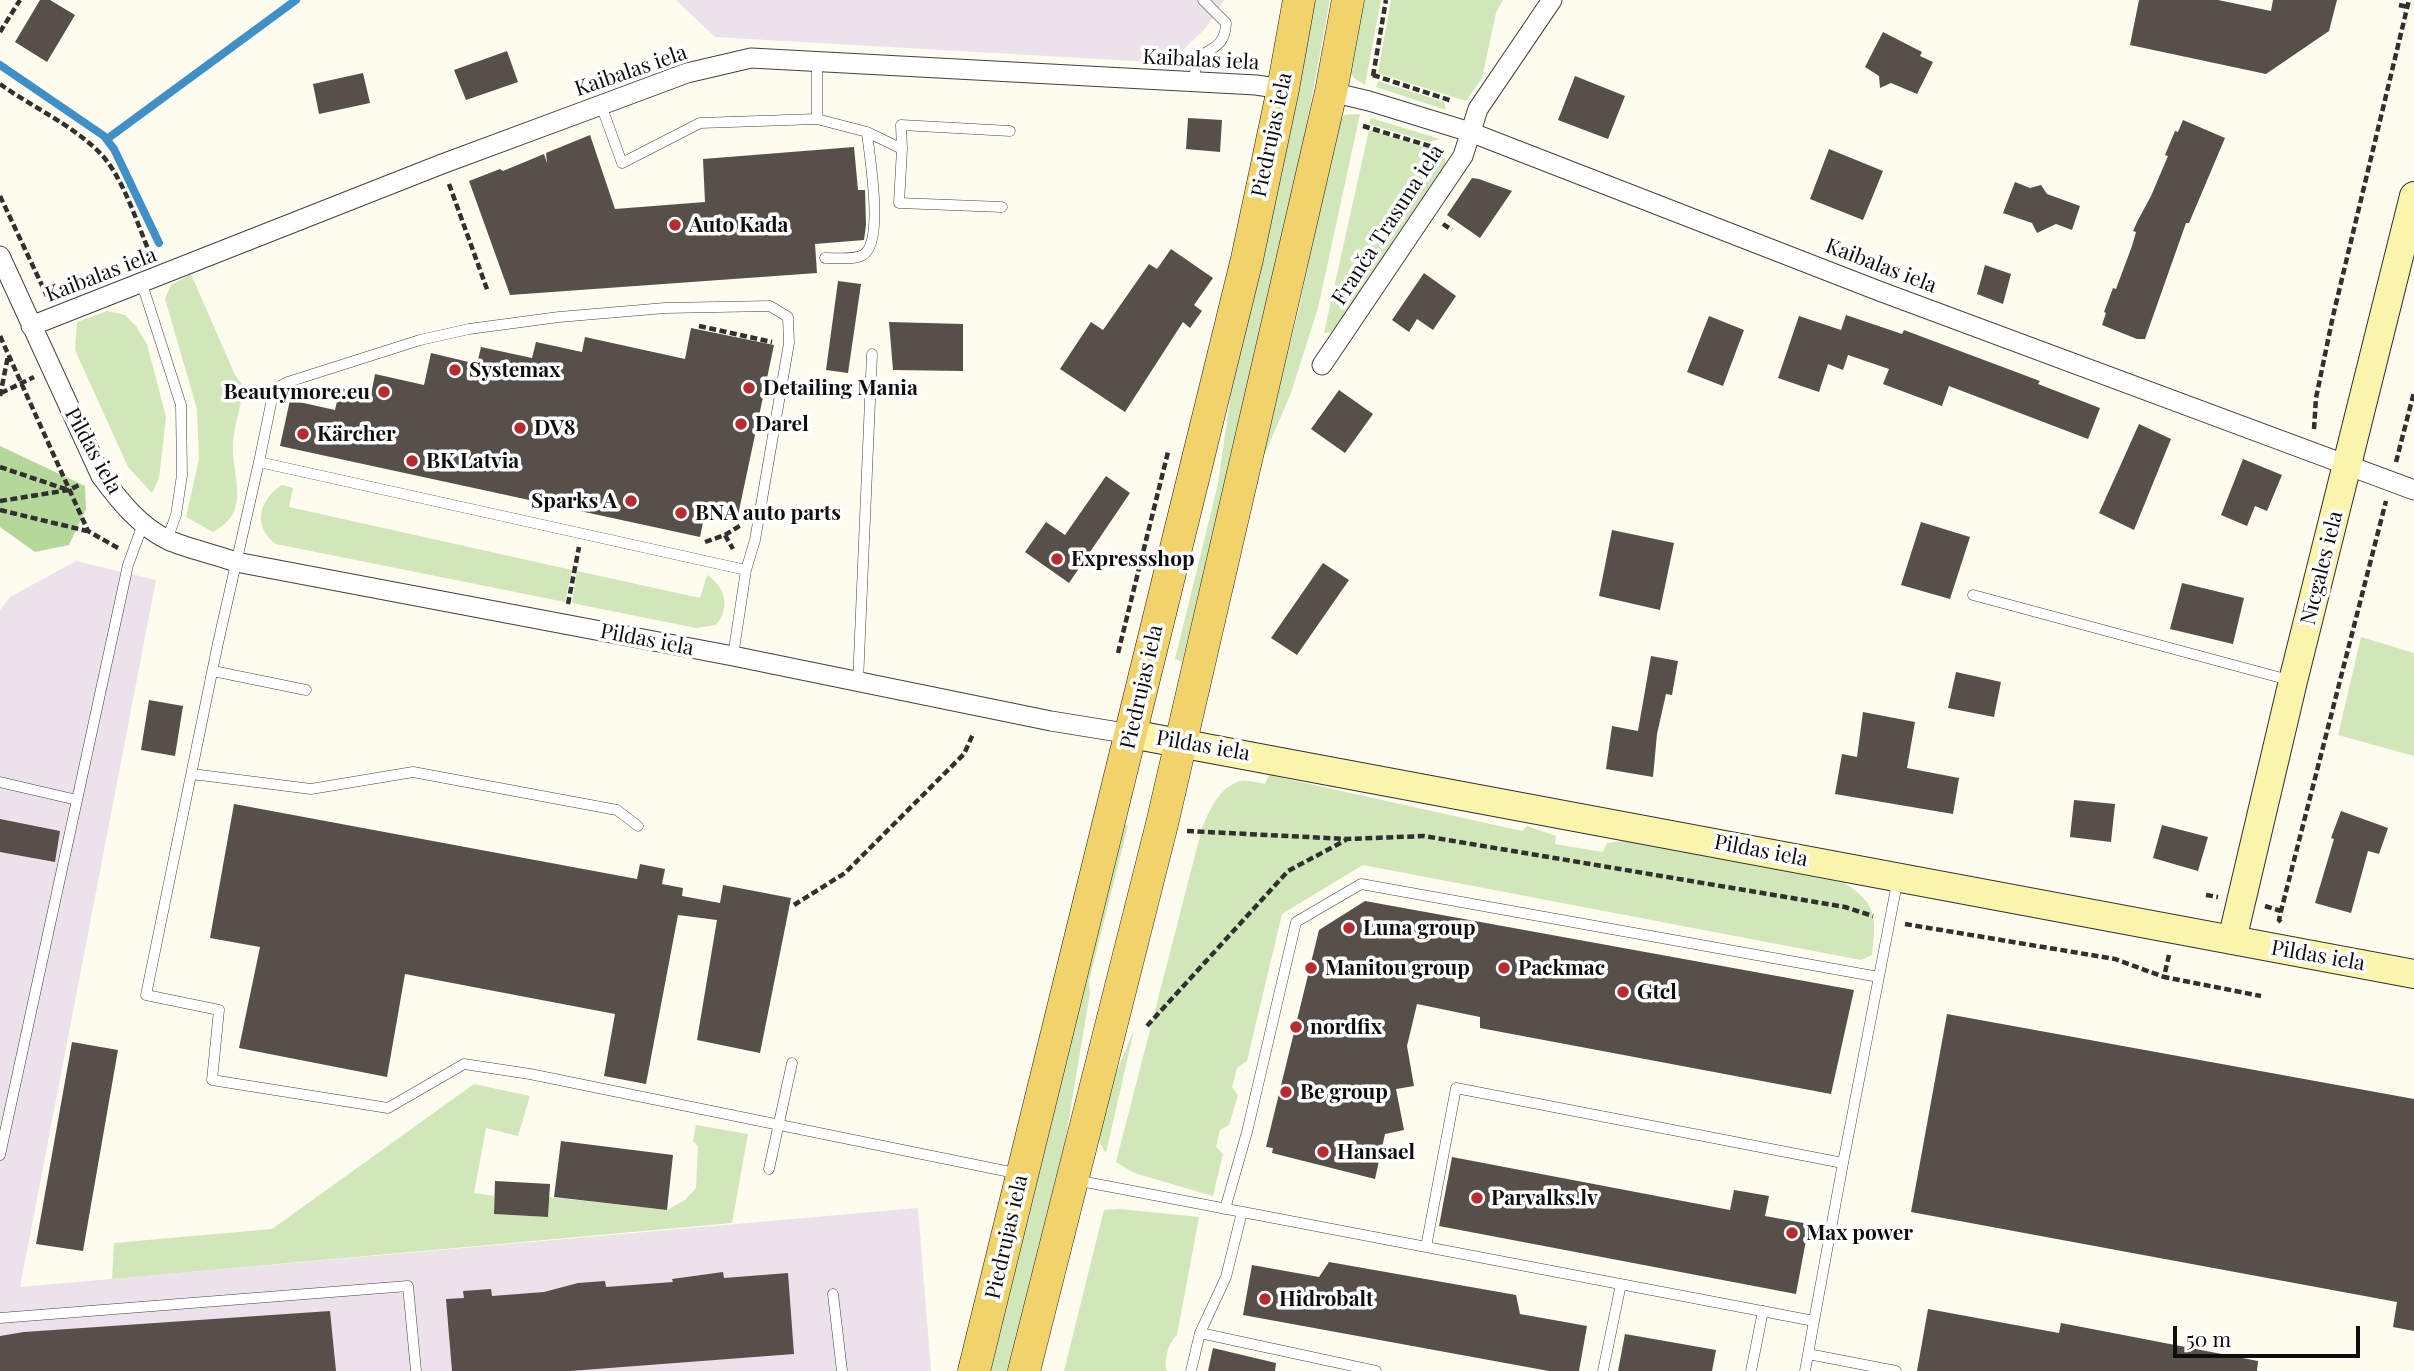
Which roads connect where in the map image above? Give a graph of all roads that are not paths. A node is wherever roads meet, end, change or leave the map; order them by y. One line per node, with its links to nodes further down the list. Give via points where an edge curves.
1 (1203, 0): 6 (lane, via 1226,23 1226,35 1197,63)
2 (1299, 0): 7 (main road, Piedrujas iela)
3 (1348, 0): 8 (main road)
4 (1552, 0): 13 (street, Franča Trasuna iela, via 1478,109)
5 (817, 62): 6 (street, Kaibalas iela); 9 (street, Kaibalas iela, via 751,58 687,73); 10 (lane)
6 (1194, 82): 7 (street, Kaibalas iela)
7 (1283, 89): 36 (main road, Piedrujas iela, via 1247,259)
8 (1331, 92): 13 (street, Kaibalas iela); 37 (main road)
9 (601, 105): 10 (lane, via 622,163 700,123); 19 (street, Kaibalas iela)
10 (817, 119): 12 (lane)
11 (1010, 131): 14 (lane, via 901,125)
12 (867, 132): 14 (lane); 18 (lane, via 874,238 862,256)
13 (1470, 132): 22 (street, Franča Trasuna iela, via 1463,156); 24 (street, Kaibalas iela, via 1879,291)
14 (902, 149): 16 (lane, via 899,203)
15 (2414, 196): 24 (street, Nīcgales iela)
16 (1002, 207)
17 (0, 256): 20 (street, Pildas iela)
18 (825, 258)
19 (151, 280): 20 (street, Kaibalas iela); 27 (lane, via 181,405 182,475)
20 (31, 326): 26 (street, Pildas iela, via 101,476)
21 (872, 354): 34 (lane)
22 (1322, 365)
23 (259, 461): 28 (lane); 29 (lane); 29 (lane, via 274,389 420,340 559,317 771,306 788,317 789,343)
24 (2349, 464): 25 (street, Kaibalas iela); 33 (street, Nīcgales iela)
25 (2414, 490)
26 (143, 524): 27 (street, Pildas iela); 40 (lane, via 131,555)
27 (167, 540): 28 (street, Pildas iela)
28 (236, 562): 31 (street, Pildas iela); 32 (lane)
29 (746, 570): 31 (lane)
30 (1973, 595): 33 (lane)
31 (733, 656): 34 (street, Pildas iela)
32 (213, 671): 35 (lane); 38 (lane)
33 (2293, 681): 43 (street, Nīcgales iela)
34 (858, 682): 36 (street, Pildas iela)
35 (306, 690)
36 (1131, 734): 37 (street, Pildas iela); 51 (main road, Piedrujas iela)
37 (1181, 742): 42 (street, Pildas iela); 52 (main road)
38 (192, 775): 41 (lane, via 312,789 413,772 617,810); 47 (lane, via 146,995 219,1010 212,1080 388,1108 464,1064)
39 (0, 782): 40 (lane)
40 (77, 800): 48 (lane)
41 (638, 826)
42 (1898, 876): 43 (street, Pildas iela); 45 (lane)
43 (2232, 940): 44 (street, Pildas iela)
44 (2414, 974)
45 (1879, 977): 49 (lane); 53 (lane, via 1361,884 1296,922)
46 (792, 1063): 47 (lane)
47 (778, 1125): 50 (lane); 51 (lane)
48 (0, 1155)
49 (1843, 1163): 55 (lane, via 1456,1088); 60 (lane)
50 (769, 1169)
51 (1022, 1174): 66 (main road, Piedrujas iela)
52 (1071, 1179): 53 (lane); 67 (main road)
53 (1226, 1209): 54 (lane)
54 (1242, 1212): 55 (lane); 61 (lane, via 1226,1277)
55 (1426, 1247): 56 (lane)
56 (1621, 1284): 58 (lane); 70 (lane)
57 (833, 1294): 65 (lane)
58 (1763, 1311): 60 (lane); 71 (lane)
59 (0, 1318): 64 (lane, via 408,1286)
60 (1814, 1321): 62 (lane)
61 (1200, 1333): 63 (lane); 68 (lane)
62 (1808, 1354): 72 (lane); 73 (lane)
63 (1358, 1369): 69 (lane)
64 (416, 1371)
65 (842, 1371)
66 (974, 1371)
67 (1024, 1371)
68 (1191, 1371)
69 (1376, 1371)
70 (1603, 1371)
71 (1751, 1371)
72 (1805, 1371)
73 (1896, 1371)

